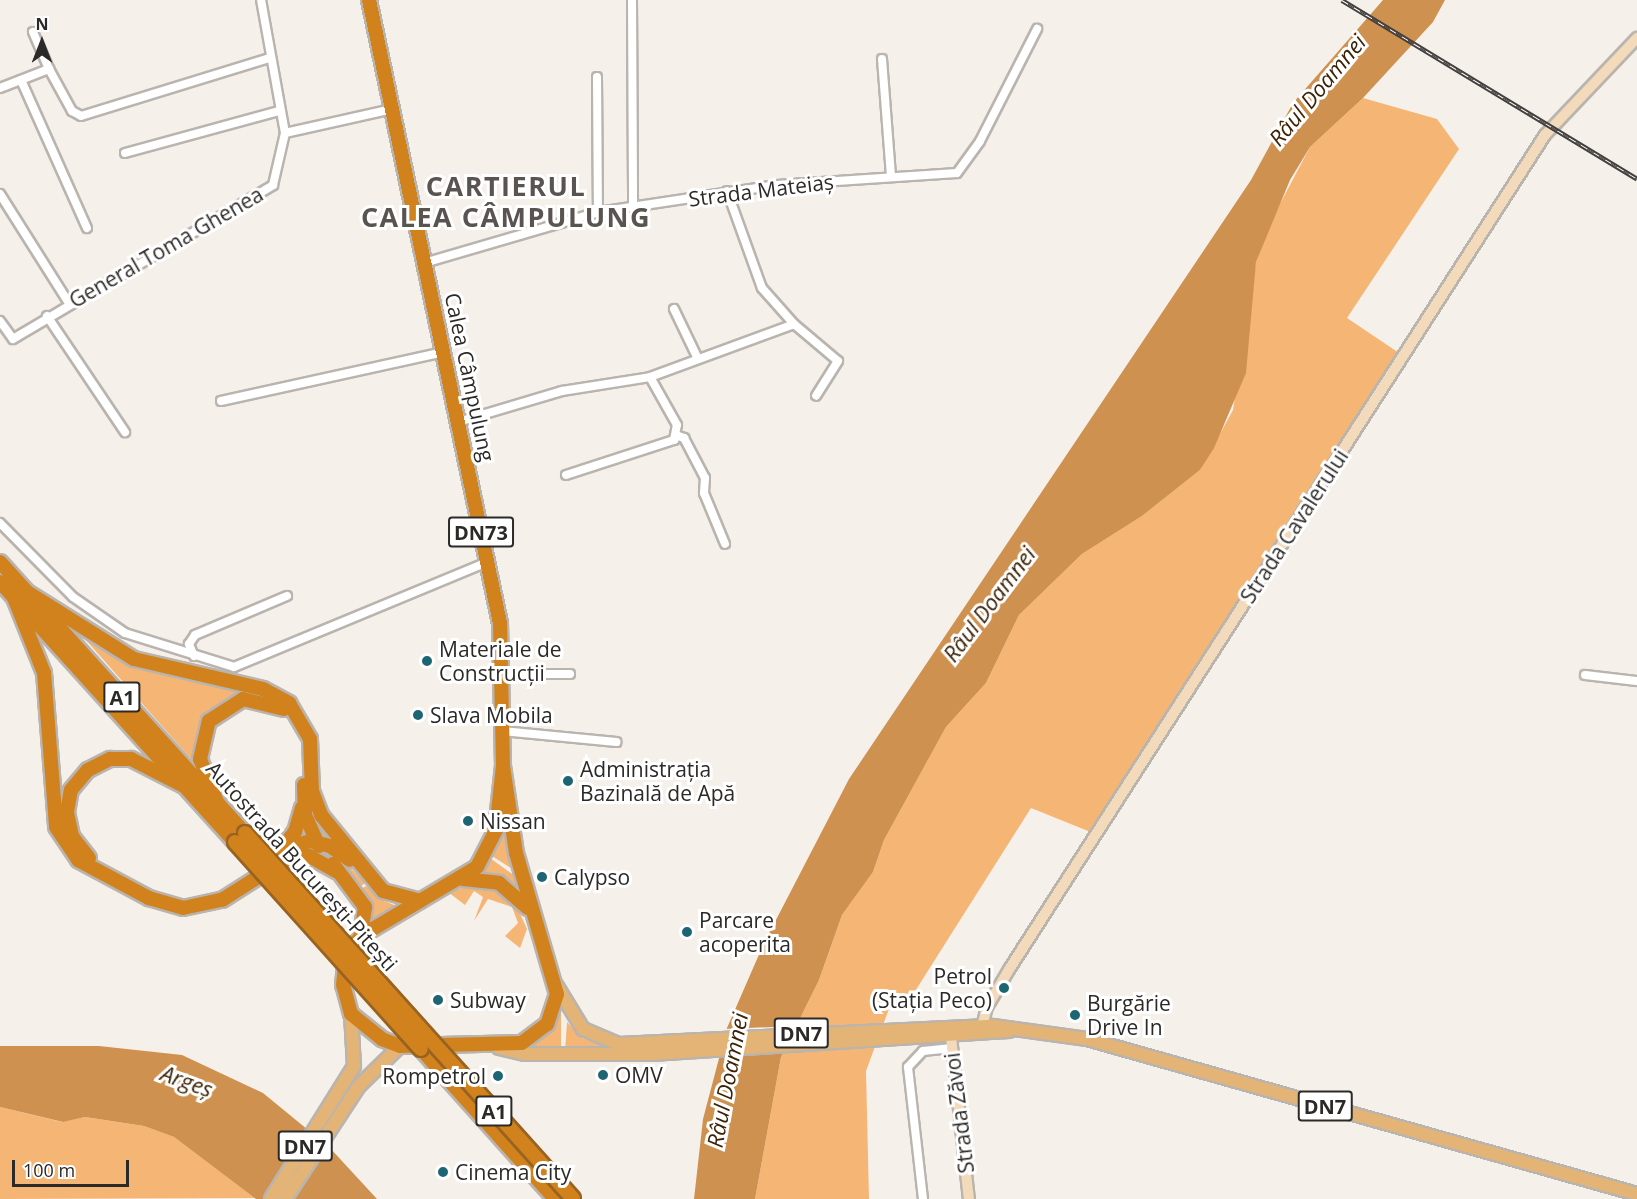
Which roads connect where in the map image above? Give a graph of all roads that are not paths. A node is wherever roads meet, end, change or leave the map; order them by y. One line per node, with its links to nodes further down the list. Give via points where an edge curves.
1 (261, 0): 7 (street)
2 (369, 0): 13 (highway, Calea Câmpulung / DN73)
3 (632, 0): 20 (street)
4 (1037, 29): 17 (street, Strada Mateiaș, via 962,170)
5 (33, 32): 9 (street)
6 (1637, 38): 67 (main road, Strada Cavalerului, via 1545,135 1016,957)
7 (270, 57): 9 (street, via 81,116 72,111); 14 (street)
8 (882, 59): 17 (street)
9 (49, 69): 11 (street)
10 (597, 77): 21 (street)
11 (21, 80): 12 (street); 22 (street)
12 (0, 88)
13 (392, 110): 15 (street); 23 (highway, Calea Câmpulung / DN73)
14 (279, 111): 15 (street); 16 (street)
15 (285, 133): 24 (street, General Toma Ghenea, via 273,185)
16 (125, 153)
17 (891, 176): 18 (street, Strada Mateiaș)
18 (727, 191): 20 (street, Strada Mateiaș); 28 (street, via 762,288)
19 (0, 194): 24 (street)
20 (633, 207): 21 (street, Strada Mateiaș)
21 (598, 212): 23 (street, Strada Mateiaș)
22 (87, 228)
23 (424, 263): 29 (highway, Calea Câmpulung / DN73)
24 (69, 303): 26 (street, General Toma Ghenea)
25 (674, 309): 30 (street)
26 (47, 316): 27 (street, General Toma Ghenea, via 13,339); 35 (street)
27 (0, 321)
28 (794, 324): 30 (street); 32 (street, via 839,364)
29 (443, 352): 33 (street); 34 (highway, Calea Câmpulung / DN73)
30 (698, 359): 31 (street)
31 (650, 377): 34 (street, via 562,391); 36 (street, via 677,425)
32 (816, 396)
33 (221, 401)
34 (458, 422): 41 (highway, Calea Câmpulung / DN73)
35 (125, 432)
36 (676, 435): 37 (street, via 668,444); 39 (street, via 684,438 705,478 704,493)
37 (566, 475)
38 (0, 523): 45 (street, via 98,615 145,642)
39 (725, 544)
40 (0, 562): 43 (highway, Autostrada București-Pitești / A1)
41 (487, 562): 45 (street, via 243,667); 46 (highway, Calea Câmpulung / DN73)
42 (0, 582): 43 (highway, Autostrada București-Pitești / A1)
43 (21, 595): 53 (highway, Autostrada București-Pitești / A1); 55 (highway, Autostrada București-Pitești / A1); 59 (highway, via 44,673 56,826 78,860 149,898 183,908 222,900 291,856 309,856); 60 (highway, via 134,659 263,689 289,703 310,739 314,803)
44 (287, 596): 45 (street, via 195,636 189,644)
45 (194, 656)
46 (502, 674): 47 (street); 50 (highway, Calea Câmpulung / DN73)
47 (570, 674)
48 (1585, 675): 49 (street)
49 (1637, 681)
50 (502, 731): 51 (street); 52 (highway, Calea Câmpulung / DN73)
51 (616, 742)
52 (503, 766): 61 (highway, Calea Câmpulung, via 493,840 477,867); 63 (highway, Calea Câmpulung)
53 (184, 786): 56 (highway, Autostrada București-Pitești / A1); 58 (highway, via 131,759 99,763 71,790 67,812 72,836 98,864 154,893 183,901 219,894)
54 (304, 797): 55 (highway, via 306,754 297,723 279,706 250,698 222,708 203,731 200,759); 57 (highway); 58 (highway, via 298,824)
55 (217, 802): 56 (highway, Autostrada București-Pitești / A1)
56 (240, 838): 76 (highway, Autostrada București-Pitești / A1, bridge); 77 (highway, Autostrada București-Pitești / A1, bridge)
57 (316, 842): 58 (highway); 59 (highway); 60 (highway, via 340,851)
58 (281, 849)
59 (336, 871): 64 (highway, via 364,907)
60 (364, 871): 62 (highway, via 390,895)
61 (463, 879): 62 (highway, Calea Câmpulung / DN7); 63 (highway, DN7, via 499,883)
62 (420, 901): 64 (highway, Calea Câmpulung / DN7)
63 (530, 910): 65 (highway, Calea Câmpulung / DN7)
64 (361, 936): 66 (highway, Calea Câmpulung / DN7, via 344,965)
65 (556, 985): 70 (main road, DN7, via 577,1022 596,1037 619,1044); 71 (highway, DN7, via 556,1005 540,1032)
66 (351, 1014): 69 (highway); 72 (main road, DN7, via 356,1055)
67 (981, 1031): 68 (main road, DN7); 73 (main road, DN7, via 1010,1030 1106,1044)
68 (951, 1037): 70 (main road, DN7, via 920,1034); 78 (street, via 923,1051 908,1067); 79 (main road, Strada Zăvoi)
69 (400, 1046): 71 (highway, DN7, via 439,1042); 72 (main road, DN7)
70 (683, 1046): 71 (main road, DN7, via 545,1055)
71 (499, 1048)
72 (344, 1096): 74 (main road, DN7); 75 (main road, DN7)
73 (1637, 1194)
74 (271, 1199)
75 (285, 1199)
76 (555, 1199)
77 (573, 1199)
78 (923, 1199)
79 (969, 1199)

